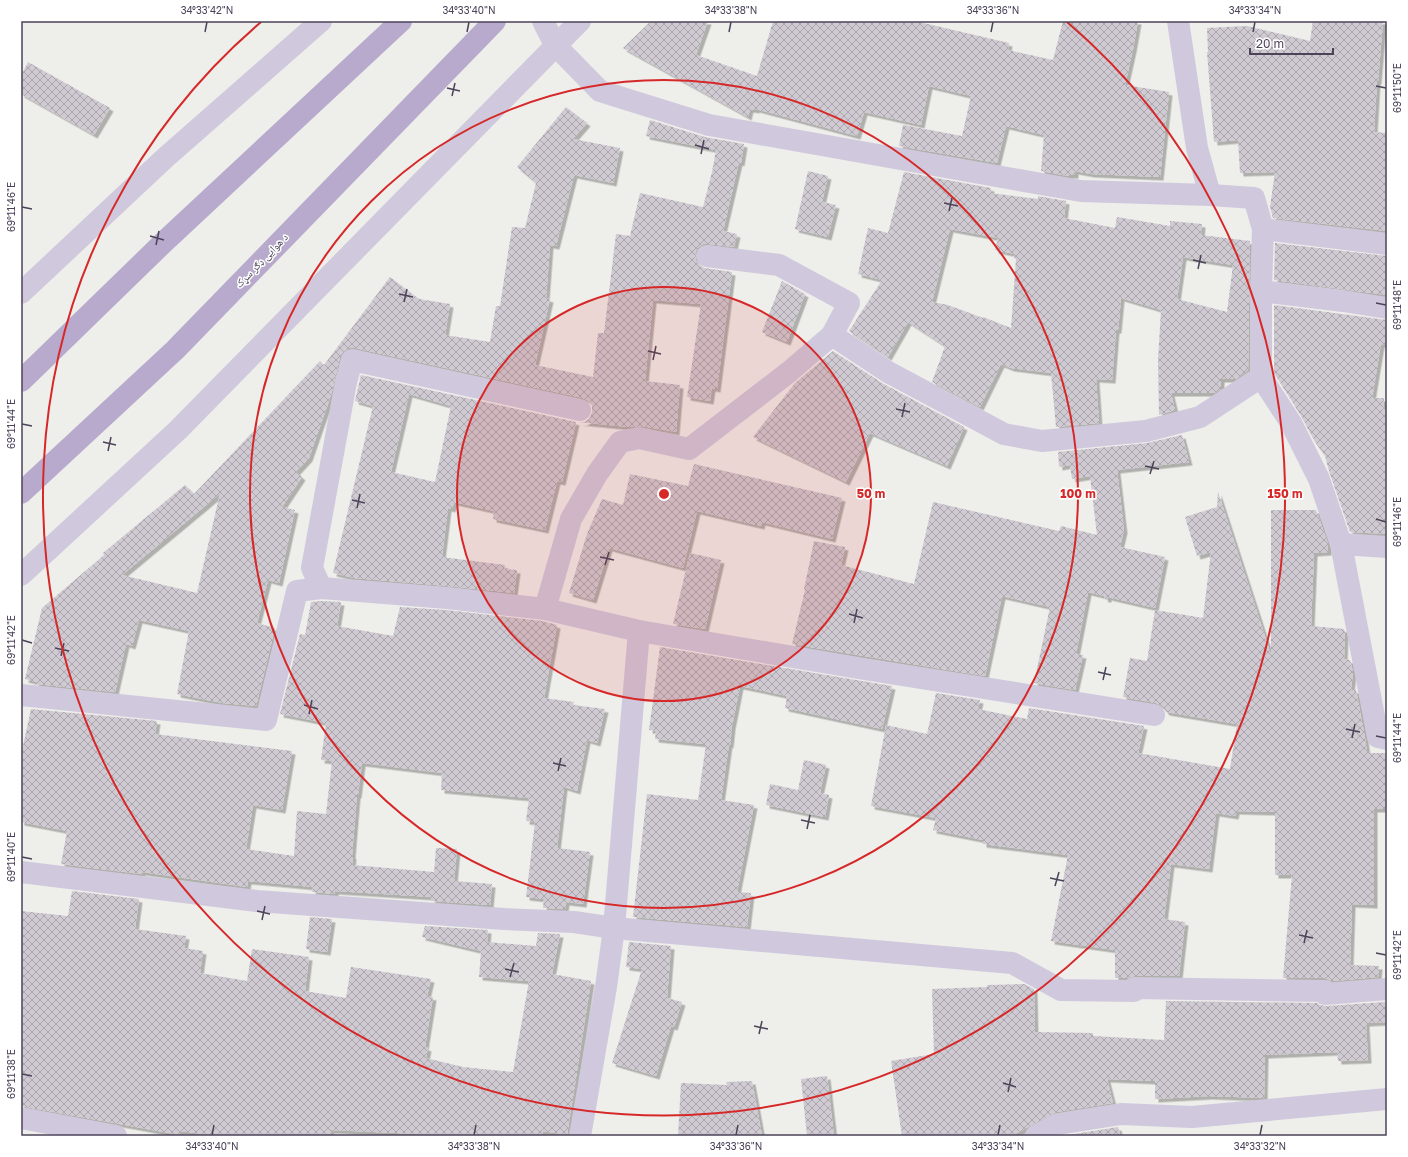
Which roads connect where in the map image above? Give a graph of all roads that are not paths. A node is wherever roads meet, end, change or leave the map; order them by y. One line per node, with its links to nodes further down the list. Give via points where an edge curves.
1 (321, 21): 13 (street, via 165,158)
2 (401, 21): 17 (main road, via 164,242)
3 (495, 21): 19 (main road, د هوایی ډګر سړک, via 174,350)
4 (543, 21): 7 (street)
5 (580, 21): 7 (street)
6 (1178, 21): 8 (street, via 1197,148)
7 (555, 45): 8 (street, via 600,91 709,125 1081,191); 22 (street, via 178,430)
8 (1210, 195): 9 (street, via 1254,198)
9 (1263, 229): 10 (street); 12 (street)
10 (1387, 244)
11 (707, 256): 15 (street, via 779,265 849,303)
12 (1260, 291): 14 (street); 16 (street)
13 (21, 293)
14 (1387, 308)
15 (832, 335): 16 (street, via 888,372 1004,434 1042,441 1146,431 1200,417); 24 (street, via 789,372 689,449 638,438 620,442 597,474 571,519)
16 (1261, 377): 20 (street, via 1291,423 1319,479)
17 (21, 381)
18 (580, 410): 23 (street, via 352,360 312,568)
19 (21, 493)
20 (1341, 544): 21 (street); 28 (street, via 1378,738)
21 (1387, 548)
22 (21, 575)
23 (321, 588): 24 (street); 26 (street, via 297,591 266,720)
24 (545, 608): 25 (street)
25 (639, 631): 27 (street); 30 (street)
26 (21, 695)
27 (1154, 715)
28 (1387, 739)
29 (21, 872): 30 (street, via 257,901 574,922)
30 (614, 928): 31 (street, via 1012,963 1061,990 1134,991 1134,988 1325,991 1325,994); 35 (street)
31 (1387, 989)
32 (1387, 1099): 36 (street, via 1192,1118 1121,1114 1058,1124)
33 (21, 1118): 34 (street)
34 (116, 1136)
35 (580, 1136)
36 (1036, 1136)

